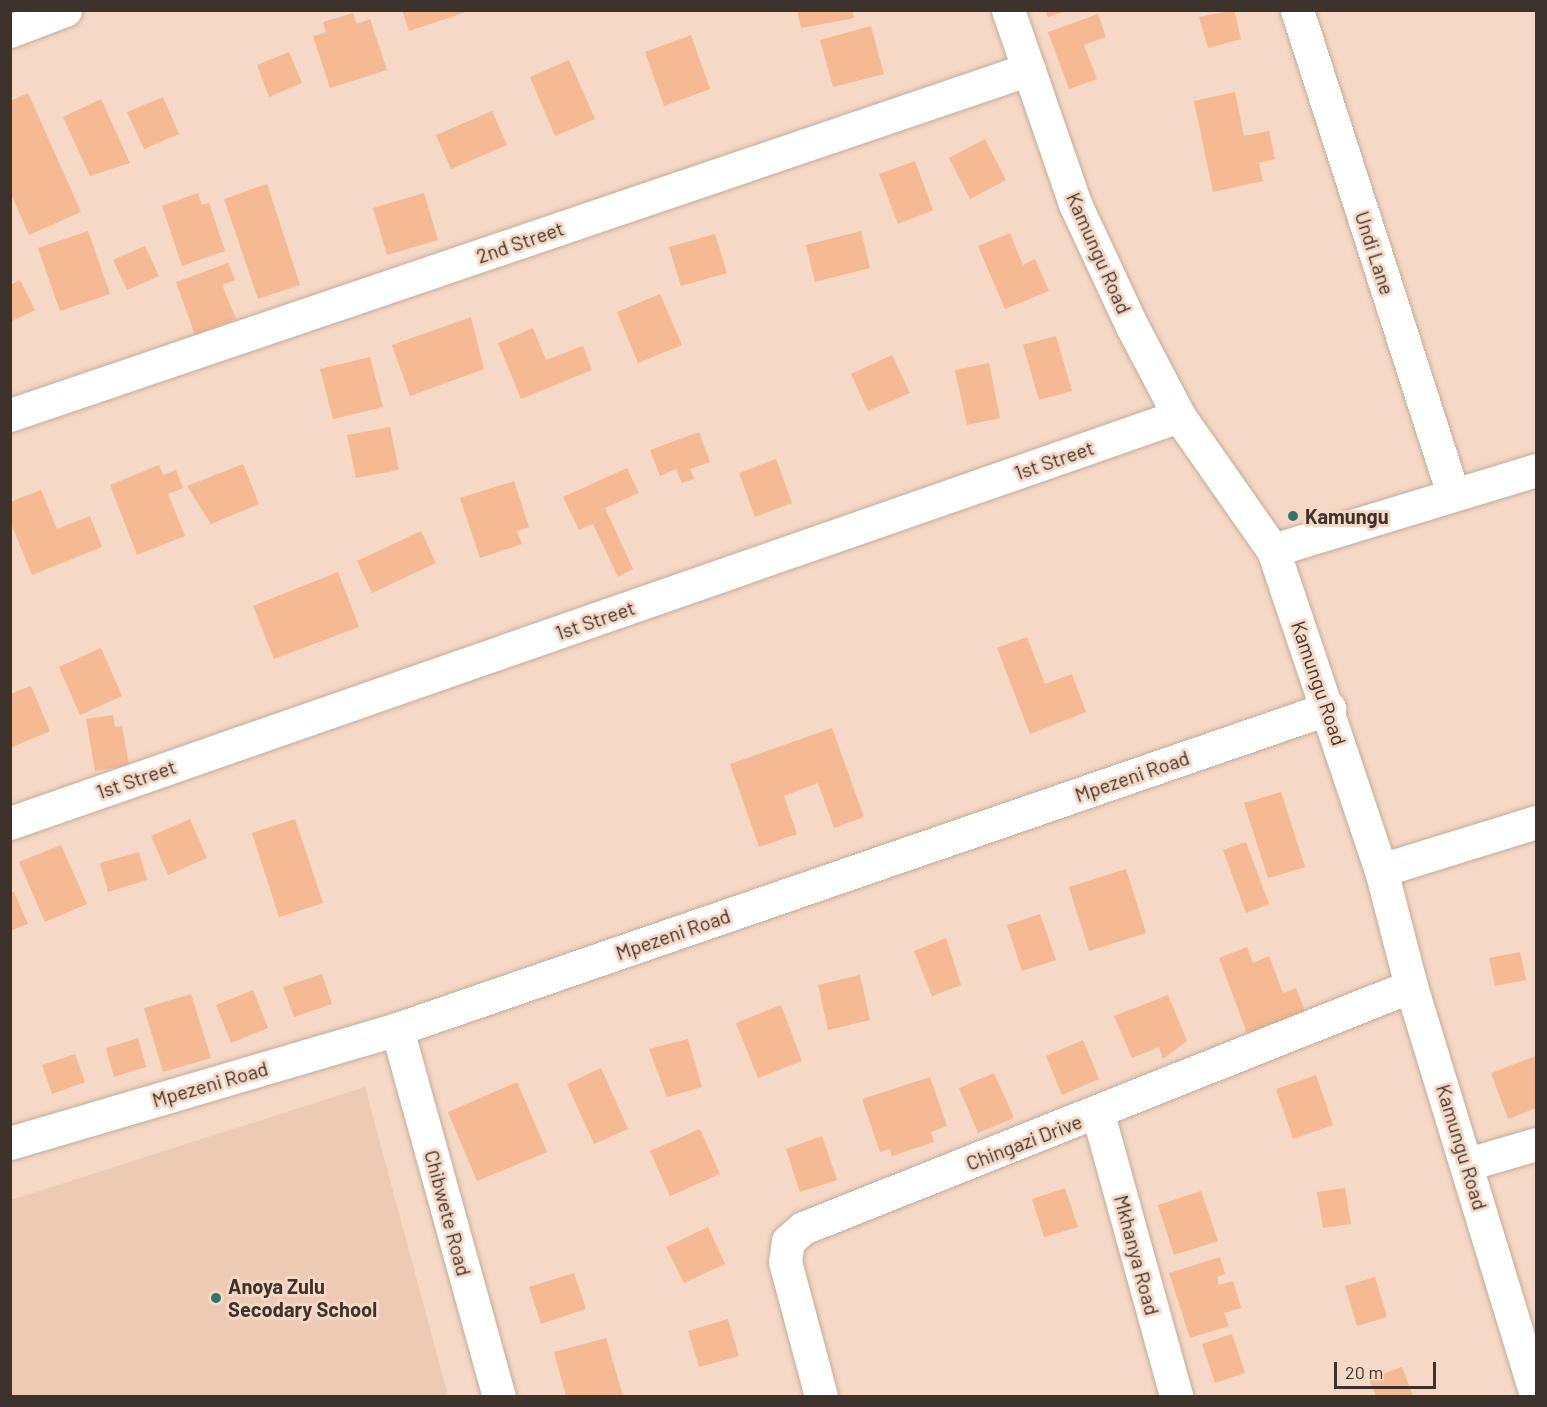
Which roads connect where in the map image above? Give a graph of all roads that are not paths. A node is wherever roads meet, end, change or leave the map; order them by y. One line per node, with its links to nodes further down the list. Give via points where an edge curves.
1 (65, 10): 4 (street)
2 (1008, 10): 5 (street, Kamungu Road)
3 (1298, 10): 9 (street, Undi Lane)
4 (10, 31)
5 (1029, 69): 6 (street, 2nd Street); 7 (street, Kamungu Road, via 1076,204)
6 (10, 415)
7 (1179, 416): 10 (street, Kamungu Road); 13 (street, 1st Street)
8 (1536, 470): 9 (street)
9 (1453, 494): 10 (street)
10 (1273, 550): 11 (street, Kamungu Road)
11 (1329, 708): 14 (street, Kamungu Road); 16 (street, Mpezeni Road)
12 (1536, 822): 14 (street)
13 (10, 823)
14 (1381, 870): 15 (street, Kamungu Road)
15 (1411, 986): 17 (street, Chingazi Drive); 20 (street, Kamungu Road)
16 (397, 1029): 18 (street, Mpezeni Road); 22 (street, Chibwete Road)
17 (1098, 1114): 23 (street, Chingazi Drive, via 803,1228 788,1241 784,1262); 24 (street, Mkhanya Road)
18 (10, 1143)
19 (1536, 1144): 20 (street)
20 (1468, 1164): 21 (street, Kamungu Road)
21 (1536, 1395)
22 (499, 1396)
23 (821, 1396)
24 (1176, 1396)

